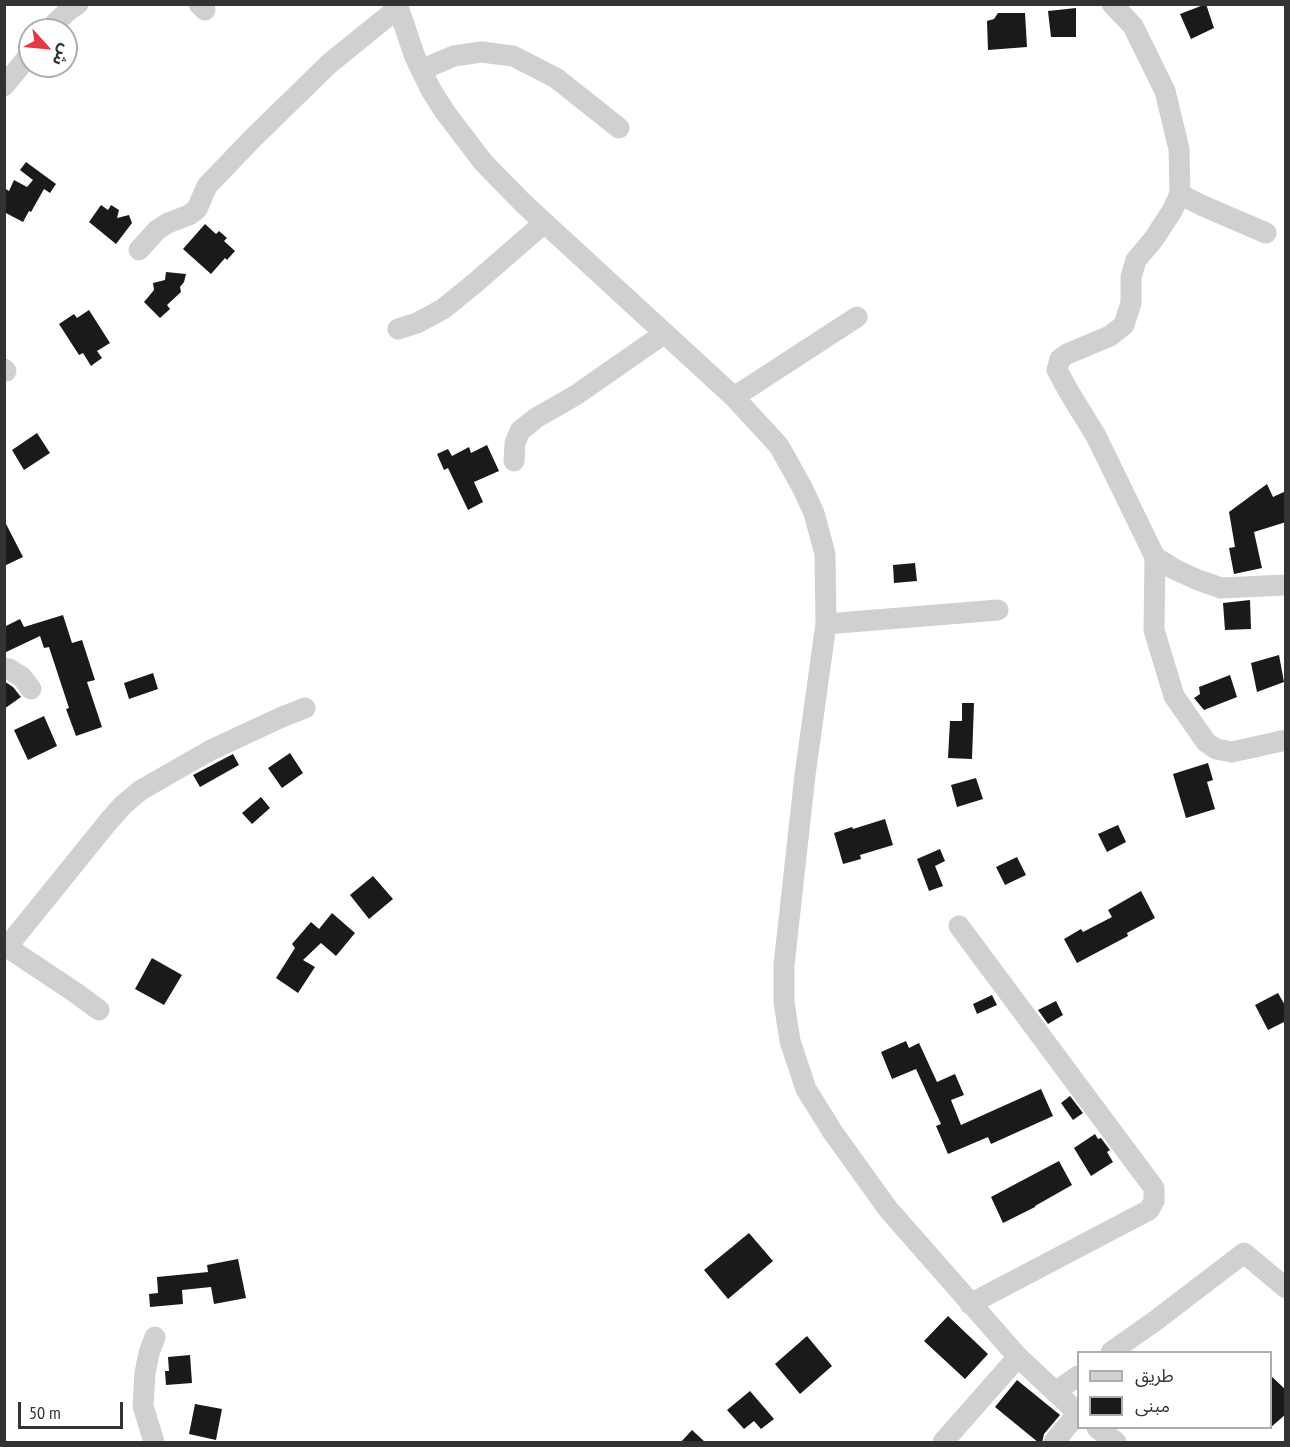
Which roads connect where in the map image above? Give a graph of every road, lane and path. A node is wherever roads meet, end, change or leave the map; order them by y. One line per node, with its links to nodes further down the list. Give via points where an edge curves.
1 (78, 4): 4 (street)
2 (1112, 4): 9 (street, via 1133,26 1165,91 1179,149)
3 (398, 6): 6 (street); 12 (street, via 330,63 253,138 207,186 197,209 157,230)
4 (61, 18)
5 (18, 69): 7 (street)
6 (421, 70): 8 (street, via 454,56 481,52 513,56 556,78); 10 (street, via 483,162)
7 (4, 86)
8 (619, 128)
9 (1180, 194): 11 (street); 18 (street, via 1153,240 1136,260 1125,325 1110,336 1067,354 1060,359 1057,370 1096,436)
10 (544, 222): 14 (street, via 443,309); 15 (street)
11 (1266, 232)
12 (139, 250)
13 (857, 317): 16 (street)
14 (398, 329)
15 (665, 333): 16 (street); 17 (street, via 520,431)
16 (734, 397): 21 (street, via 779,446 814,513 825,554)
17 (514, 461)
18 (1155, 557): 19 (street, via 1182,573 1221,588); 25 (street, via 1154,630 1174,696 1206,742 1232,752)
19 (1286, 585)
20 (998, 610): 21 (street)
21 (826, 624): 30 (street, via 784,965 790,1041 806,1089 832,1131 888,1209)
22 (4, 668): 23 (street, via 22,677)
23 (31, 689)
24 (305, 708): 27 (street, via 211,750 141,790 108,822)
25 (1286, 740)
26 (958, 926): 30 (street, via 1154,1188 1155,1202 1149,1210)
27 (6, 946): 28 (street)
28 (99, 1010)
29 (1286, 1288): 32 (street, via 1244,1253)
30 (970, 1304): 33 (street)
31 (155, 1337): 39 (street, via 145,1373 143,1406)
32 (1114, 1351)
33 (1018, 1357): 35 (street); 40 (street)
34 (1077, 1377): 35 (street)
35 (1055, 1392): 36 (street)
36 (1077, 1412)
37 (1077, 1414): 41 (street)
38 (1097, 1429): 42 (street)
39 (154, 1443)
40 (943, 1443)
41 (1054, 1443)
42 (1116, 1443)

